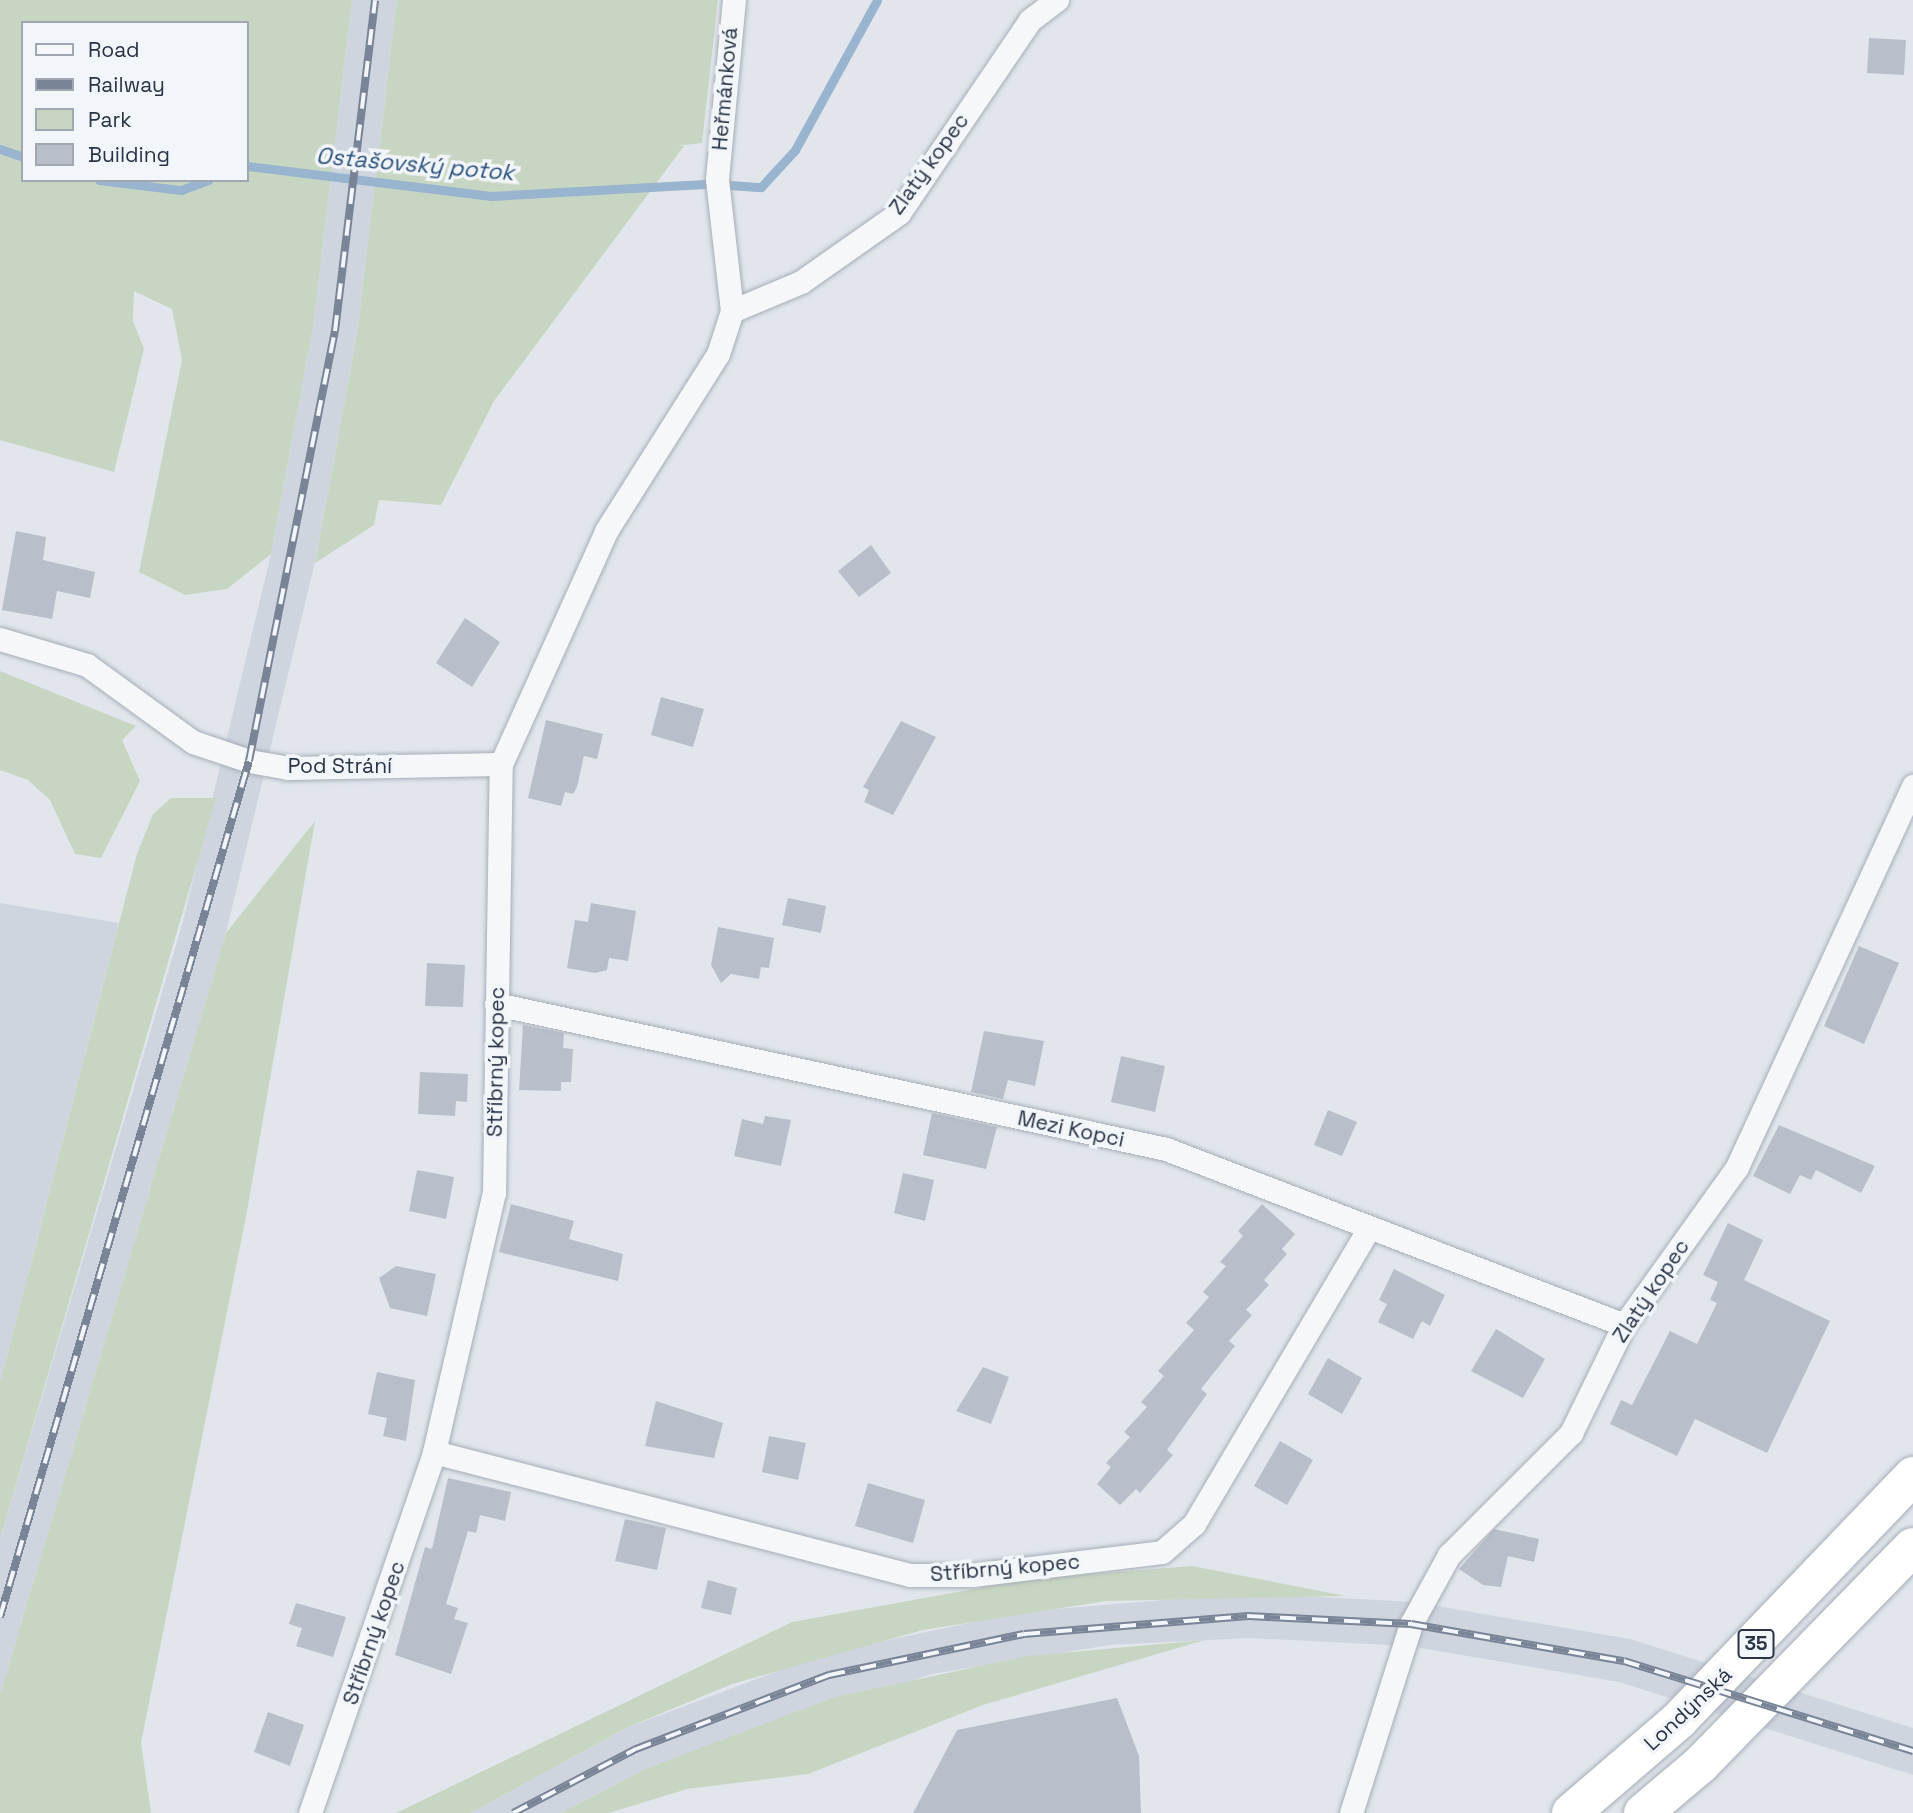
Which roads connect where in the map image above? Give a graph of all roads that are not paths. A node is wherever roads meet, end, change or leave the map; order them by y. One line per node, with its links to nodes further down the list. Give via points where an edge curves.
1 (734, 0): 3 (street, Heřmánková, via 717,179)
2 (1057, 0): 3 (street, Zlatý kopec, via 1030,20 899,214 801,282)
3 (732, 311): 5 (street, Stříbrný kopec, via 718,354 606,531 538,672)
4 (0, 639): 5 (street, Pod Strání, via 87,665 194,742 249,761 288,768)
5 (501, 764): 7 (street, Stříbrný kopec)
6 (1913, 786): 9 (street, Zlatý kopec, via 1737,1167)
7 (496, 1004): 8 (street, Mezi Kopci, via 1166,1150); 10 (street, Stříbrný kopec, via 494,1193)
8 (1369, 1228): 9 (street, Mezi Kopci); 10 (street, Stříbrný kopec, via 1194,1524 1162,1552 972,1575 910,1575)
9 (1624, 1325): 14 (street, Zlatý kopec, via 1571,1433 1449,1555 1411,1624)
10 (434, 1452): 13 (street, Stříbrný kopec)
11 (1913, 1476): 15 (highway, Londýnská / 35, via 1689,1711)
12 (1913, 1547): 16 (highway, 35, via 1702,1763)
13 (310, 1813)
14 (1351, 1813)
15 (1571, 1813)
16 (1643, 1813)

